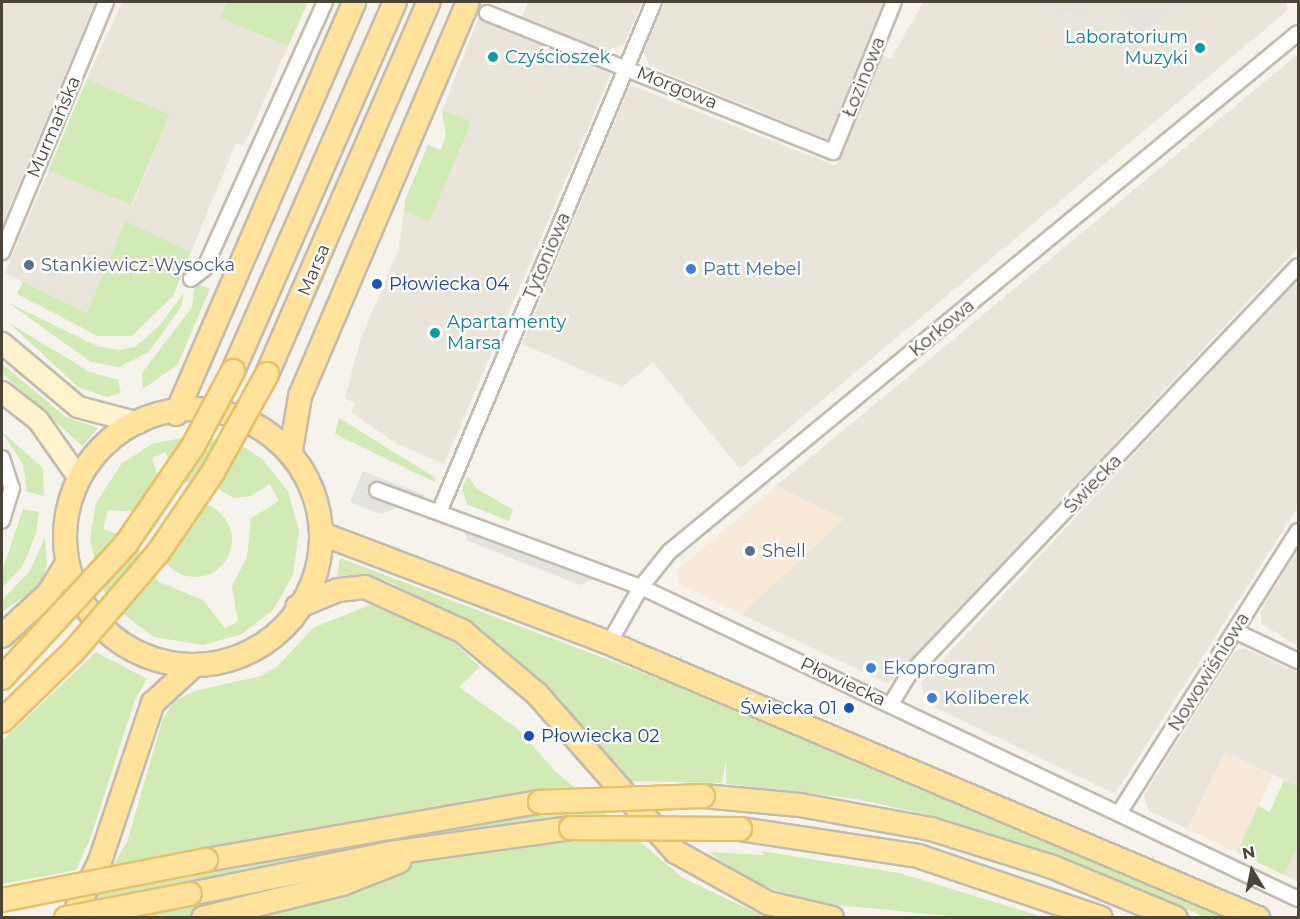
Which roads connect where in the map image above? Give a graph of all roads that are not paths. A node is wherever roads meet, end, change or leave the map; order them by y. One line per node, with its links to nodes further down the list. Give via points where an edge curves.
1 (106, 2): 14 (street, Murmańska)
2 (325, 2): 16 (street, via 204,269)
3 (354, 2): 19 (main road)
4 (395, 2): 37 (main road, Marsa, bridge, via 233,371 158,500 78,602)
5 (429, 2): 11 (main road, Marsa)
6 (439, 2): 11 (main road)
7 (654, 2): 12 (street, Tytoniowa)
8 (894, 2): 13 (street, Łozinowa)
9 (477, 7): 12 (street, Morgowa); 21 (main road, Marsa, via 300,396)
10 (1299, 33): 30 (street, Korkowa, via 669,552)
11 (410, 45): 39 (main road, Marsa, bridge, via 273,362 229,446 176,527 95,629)
12 (627, 68): 13 (street, Morgowa); 25 (street, Tytoniowa)
13 (833, 152)
14 (2, 252)
15 (1299, 267): 38 (street, Świecka, via 907,678)
16 (191, 279)
17 (2, 343): 20 (main road, via 78,407)
18 (2, 392): 23 (main road, via 38,420)
19 (176, 414): 20 (main road); 21 (main road, via 205,412 244,419)
20 (139, 423): 23 (main road, via 104,445)
21 (291, 450): 28 (main road, via 317,491)
22 (2, 458): 26 (street, via 12,488)
23 (78, 477): 29 (main road, via 64,520)
24 (377, 490): 25 (street, Płowiecka)
25 (440, 510): 30 (street, Płowiecka)
26 (2, 521)
27 (1299, 531): 32 (street, Nowowiśniowa)
28 (325, 535): 31 (main road, via 317,568); 34 (main road)
29 (65, 567): 33 (main road, via 48,594); 36 (main road, via 85,609 124,646 148,659)
30 (641, 587): 34 (street, Korkowa); 38 (street, Płowiecka)
31 (297, 607): 36 (main road, via 250,652); 46 (main road, via 365,587 401,598 462,631 537,694 676,852 760,900)
32 (1235, 631): 35 (street); 40 (street, Nowowiśniowa)
33 (2, 636)
34 (609, 643): 49 (main road)
35 (1299, 661)
36 (192, 667): 44 (main road, via 153,703 100,861)
37 (2, 678)
38 (891, 704): 40 (street, Płowiecka)
39 (2, 721)
40 (1119, 813): 42 (street, Płowiecka)
41 (434, 847): 44 (main road, bridge); 45 (main road, via 342,884); 47 (main road, bridge, via 571,828 740,829 918,856)
42 (1299, 899)
43 (2, 900): 48 (main road, bridge, via 540,802 703,796 811,806 931,829 1038,862)
44 (70, 914)
45 (203, 918)
46 (832, 918)
47 (1101, 918)
48 (1176, 918)
49 (1258, 918)

